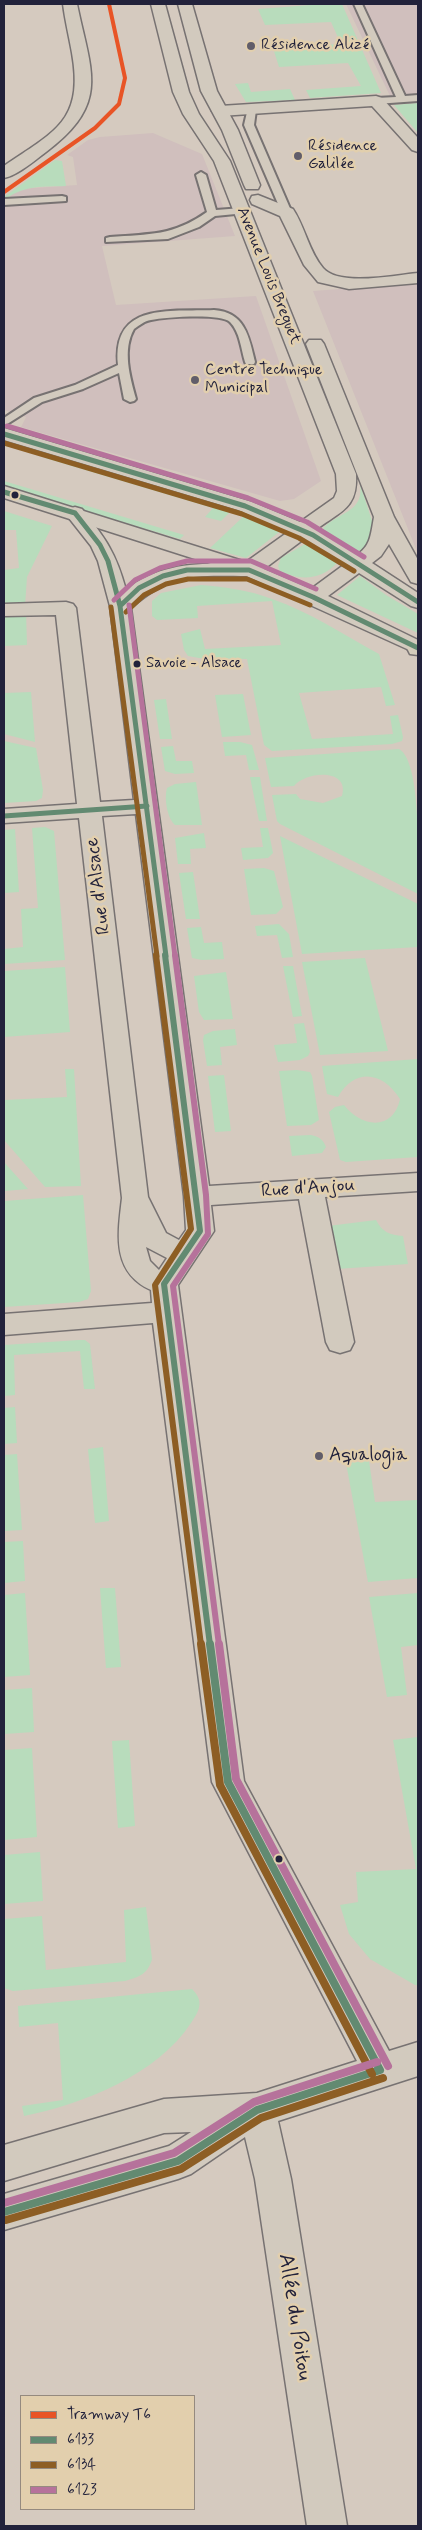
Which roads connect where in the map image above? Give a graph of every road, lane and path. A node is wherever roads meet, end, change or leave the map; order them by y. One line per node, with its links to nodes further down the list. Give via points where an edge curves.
1 (70, 4): 12 (street, via 83,79 82,100 58,133)
2 (158, 4): 10 (street, Avenue Louis Breguet, via 181,92)
3 (185, 4): 9 (street, Avenue Louis Breguet, via 209,91)
4 (358, 4): 6 (lane)
5 (418, 98): 6 (lane)
6 (402, 99): 7 (lane)
7 (376, 101): 8 (street); 11 (street)
8 (251, 110): 9 (street); 19 (lane, via 250,125)
9 (220, 112): 10 (street); 15 (street, Avenue Louis Breguet)
10 (191, 114): 17 (street, Avenue Louis Breguet, via 222,161)
11 (418, 147)
12 (5, 170)
13 (201, 175): 18 (lane)
14 (62, 199): 16 (lane)
15 (258, 200): 19 (street); 20 (street, Avenue Louis Breguet)
16 (4, 202)
17 (242, 211): 18 (lane); 29 (street, Avenue Louis Breguet, via 341,460)
18 (212, 213): 21 (lane, via 195,225 168,236)
19 (287, 213): 22 (street, via 318,274 330,280 352,284)
20 (266, 218)
21 (110, 240)
22 (418, 278)
23 (308, 327): 33 (street, Avenue Louis Breguet)
24 (250, 362): 25 (lane, via 240,328 232,318 223,314 166,316 132,325 122,344)
25 (122, 367): 26 (lane); 27 (lane, via 79,387 38,400)
26 (130, 399)
27 (4, 423)
28 (4, 434): 32 (street)
29 (347, 491): 32 (street); 34 (street, via 342,501)
30 (4, 492): 31 (street)
31 (75, 513): 36 (street); 40 (street, via 108,561)
32 (270, 516): 34 (street)
33 (384, 517): 35 (street, via 378,547); 37 (street, Avenue Louis Breguet)
34 (303, 530): 35 (street); 36 (street)
35 (359, 564): 38 (street); 39 (street)
36 (249, 570): 38 (street); 40 (street, via 187,570 163,576 139,588)
37 (418, 578)
38 (313, 596): 42 (street)
39 (418, 602)
40 (120, 606): 43 (street)
41 (4, 610): 44 (street, Rue d'Alsace, via 66,608)
42 (418, 648)
43 (147, 806): 44 (street); 48 (street)
44 (90, 810): 45 (street); 49 (street, Rue d'Alsace)
45 (4, 816)
46 (418, 1182): 47 (street, Rue d'Anjou)
47 (310, 1189): 48 (street, Rue d'Anjou); 53 (street)
48 (198, 1196): 50 (street, via 200,1231)
49 (135, 1198): 50 (street, Rue d'Alsace, via 155,1240); 51 (street, Rue d'Alsace, via 131,1238 136,1262)
50 (184, 1254): 51 (street)
51 (165, 1298): 52 (street); 55 (street, via 228,1782)
52 (4, 1325)
53 (340, 1342)
54 (418, 2059): 55 (street)
55 (380, 2070): 56 (street)
56 (257, 2110): 57 (street, via 164,2116); 58 (street, via 178,2160); 59 (street, Allée du Poitou, via 273,2179)
57 (4, 2163)
58 (4, 2212)
59 (327, 2526)

